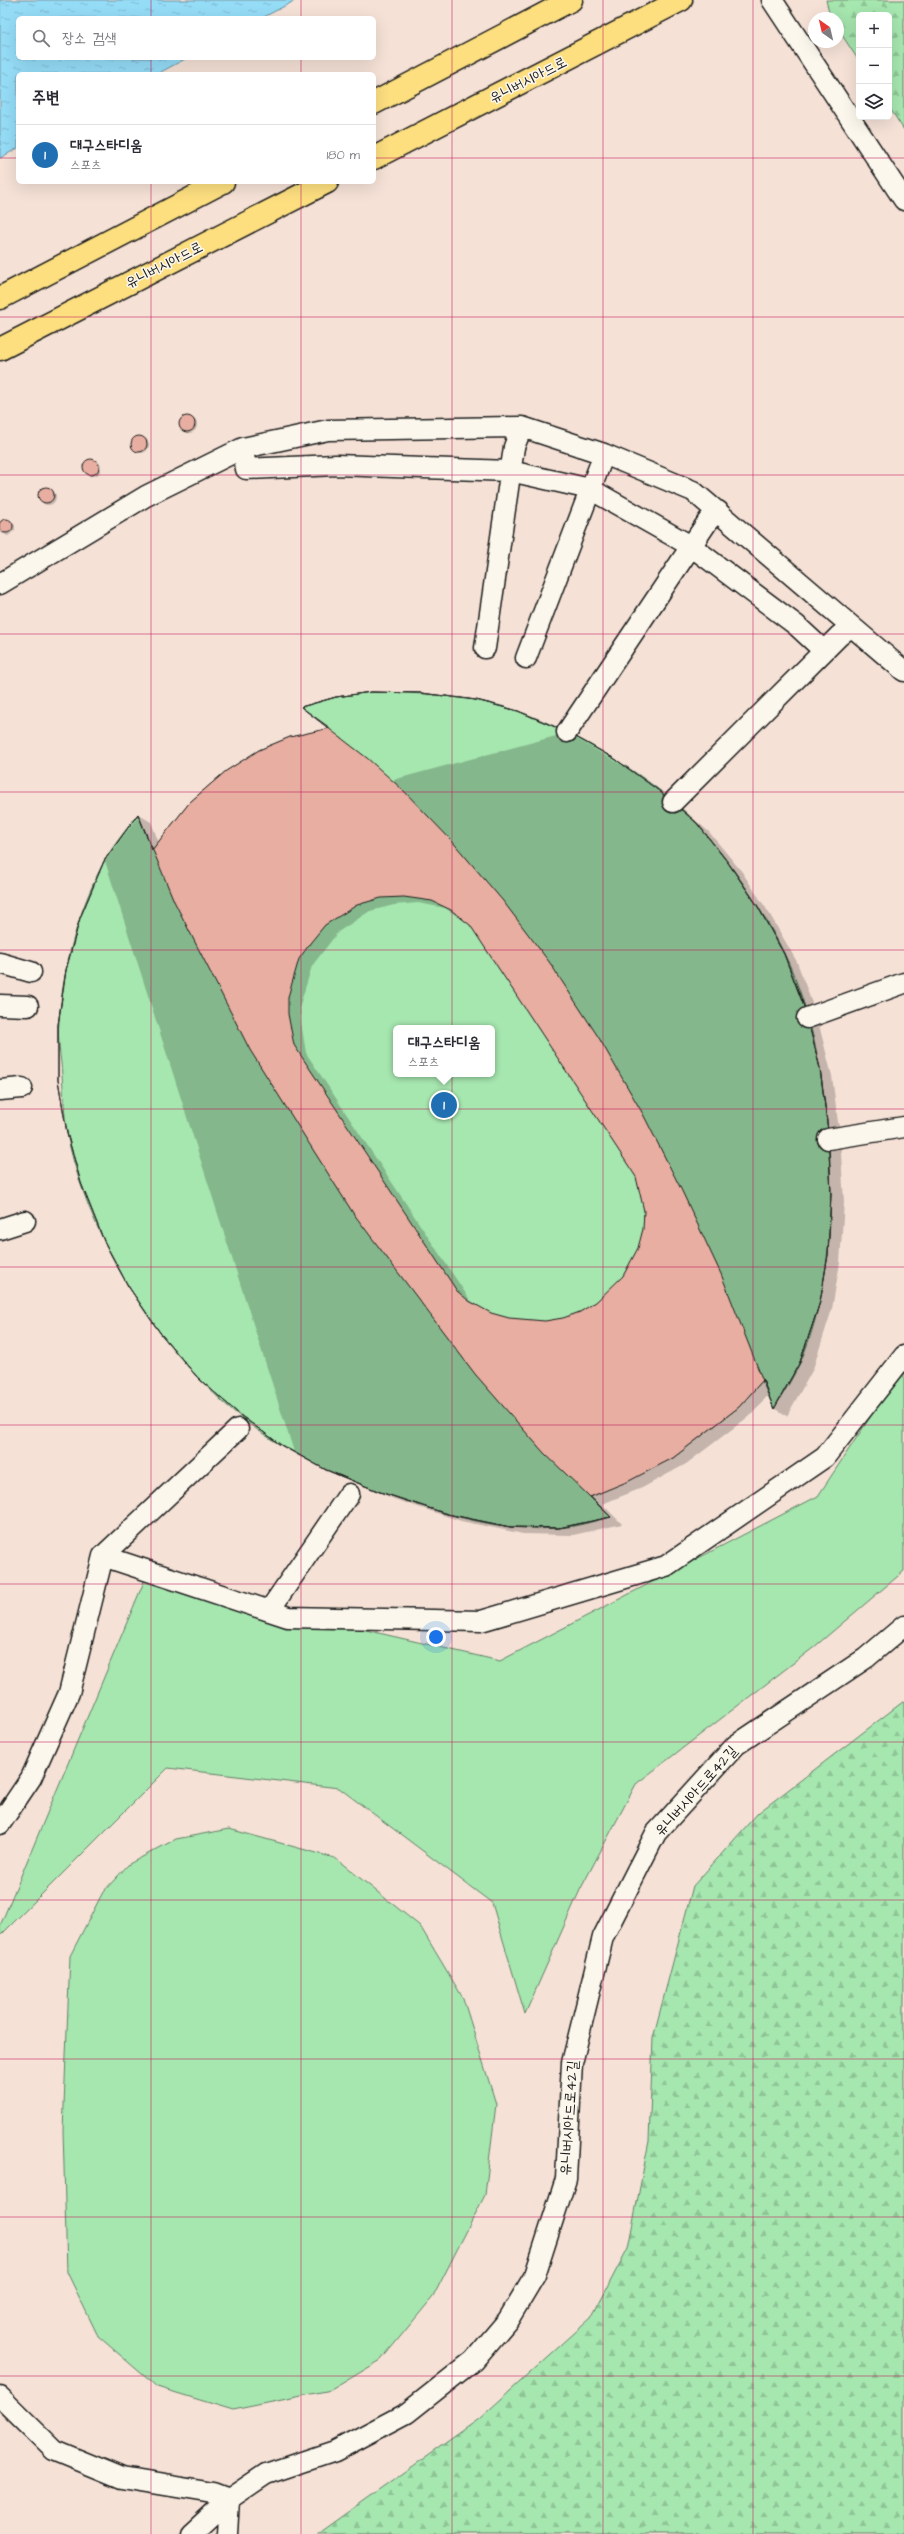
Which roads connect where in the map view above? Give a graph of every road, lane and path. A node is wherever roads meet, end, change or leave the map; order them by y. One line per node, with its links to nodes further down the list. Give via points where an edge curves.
1 (571, 0): 4 (main road)
2 (681, 0): 5 (main road, 유니버시아드로)
3 (772, 0): 8 (street)
4 (376, 102)
5 (376, 157)
6 (219, 184): 9 (main road)
7 (323, 184): 10 (main road, 유니버시아드로)
8 (904, 200)
9 (0, 298)
10 (0, 349)
11 (522, 427): 12 (street, via 328,430); 13 (street); 14 (street, via 514,447)
12 (243, 448): 14 (street, via 246,469 336,465); 18 (street, via 146,496)
13 (604, 454): 15 (street); 16 (street, via 693,491)
14 (510, 471): 15 (street); 20 (street)
15 (590, 489): 17 (street); 22 (street)
16 (718, 511): 17 (street); 19 (street)
17 (691, 546): 21 (street, via 796,625); 24 (street)
18 (0, 584)
19 (850, 627): 21 (street); 23 (street)
20 (485, 648)
21 (824, 651): 25 (street)
22 (526, 658)
23 (904, 671)
24 (567, 732)
25 (673, 802)
26 (0, 963): 27 (street)
27 (31, 972)
28 (904, 983): 31 (street)
29 (0, 1005): 30 (street)
30 (28, 1006)
31 (807, 1018)
32 (22, 1088): 33 (street)
33 (0, 1090)
34 (904, 1127): 35 (street)
35 (828, 1139)
36 (25, 1221): 37 (street)
37 (0, 1229)
38 (904, 1356): 42 (street, via 825,1458 666,1566 481,1621 288,1617)
39 (238, 1429): 41 (street)
40 (349, 1494): 42 (street)
41 (104, 1556): 42 (street); 44 (street, via 69,1693 31,1778)
42 (269, 1611)
43 (904, 1626): 46 (street, 유니버시아드로42길, via 866,1658 736,1745 656,1833 603,1937 572,2063 566,2179 535,2275 508,2320 474,2360 407,2413 335,2451 266,2474)
44 (0, 1824)
45 (0, 2397): 46 (street, via 54,2450 122,2478)
46 (229, 2498): 47 (street, 유니버시아드로42길); 48 (street)
47 (191, 2534)
48 (227, 2534)

